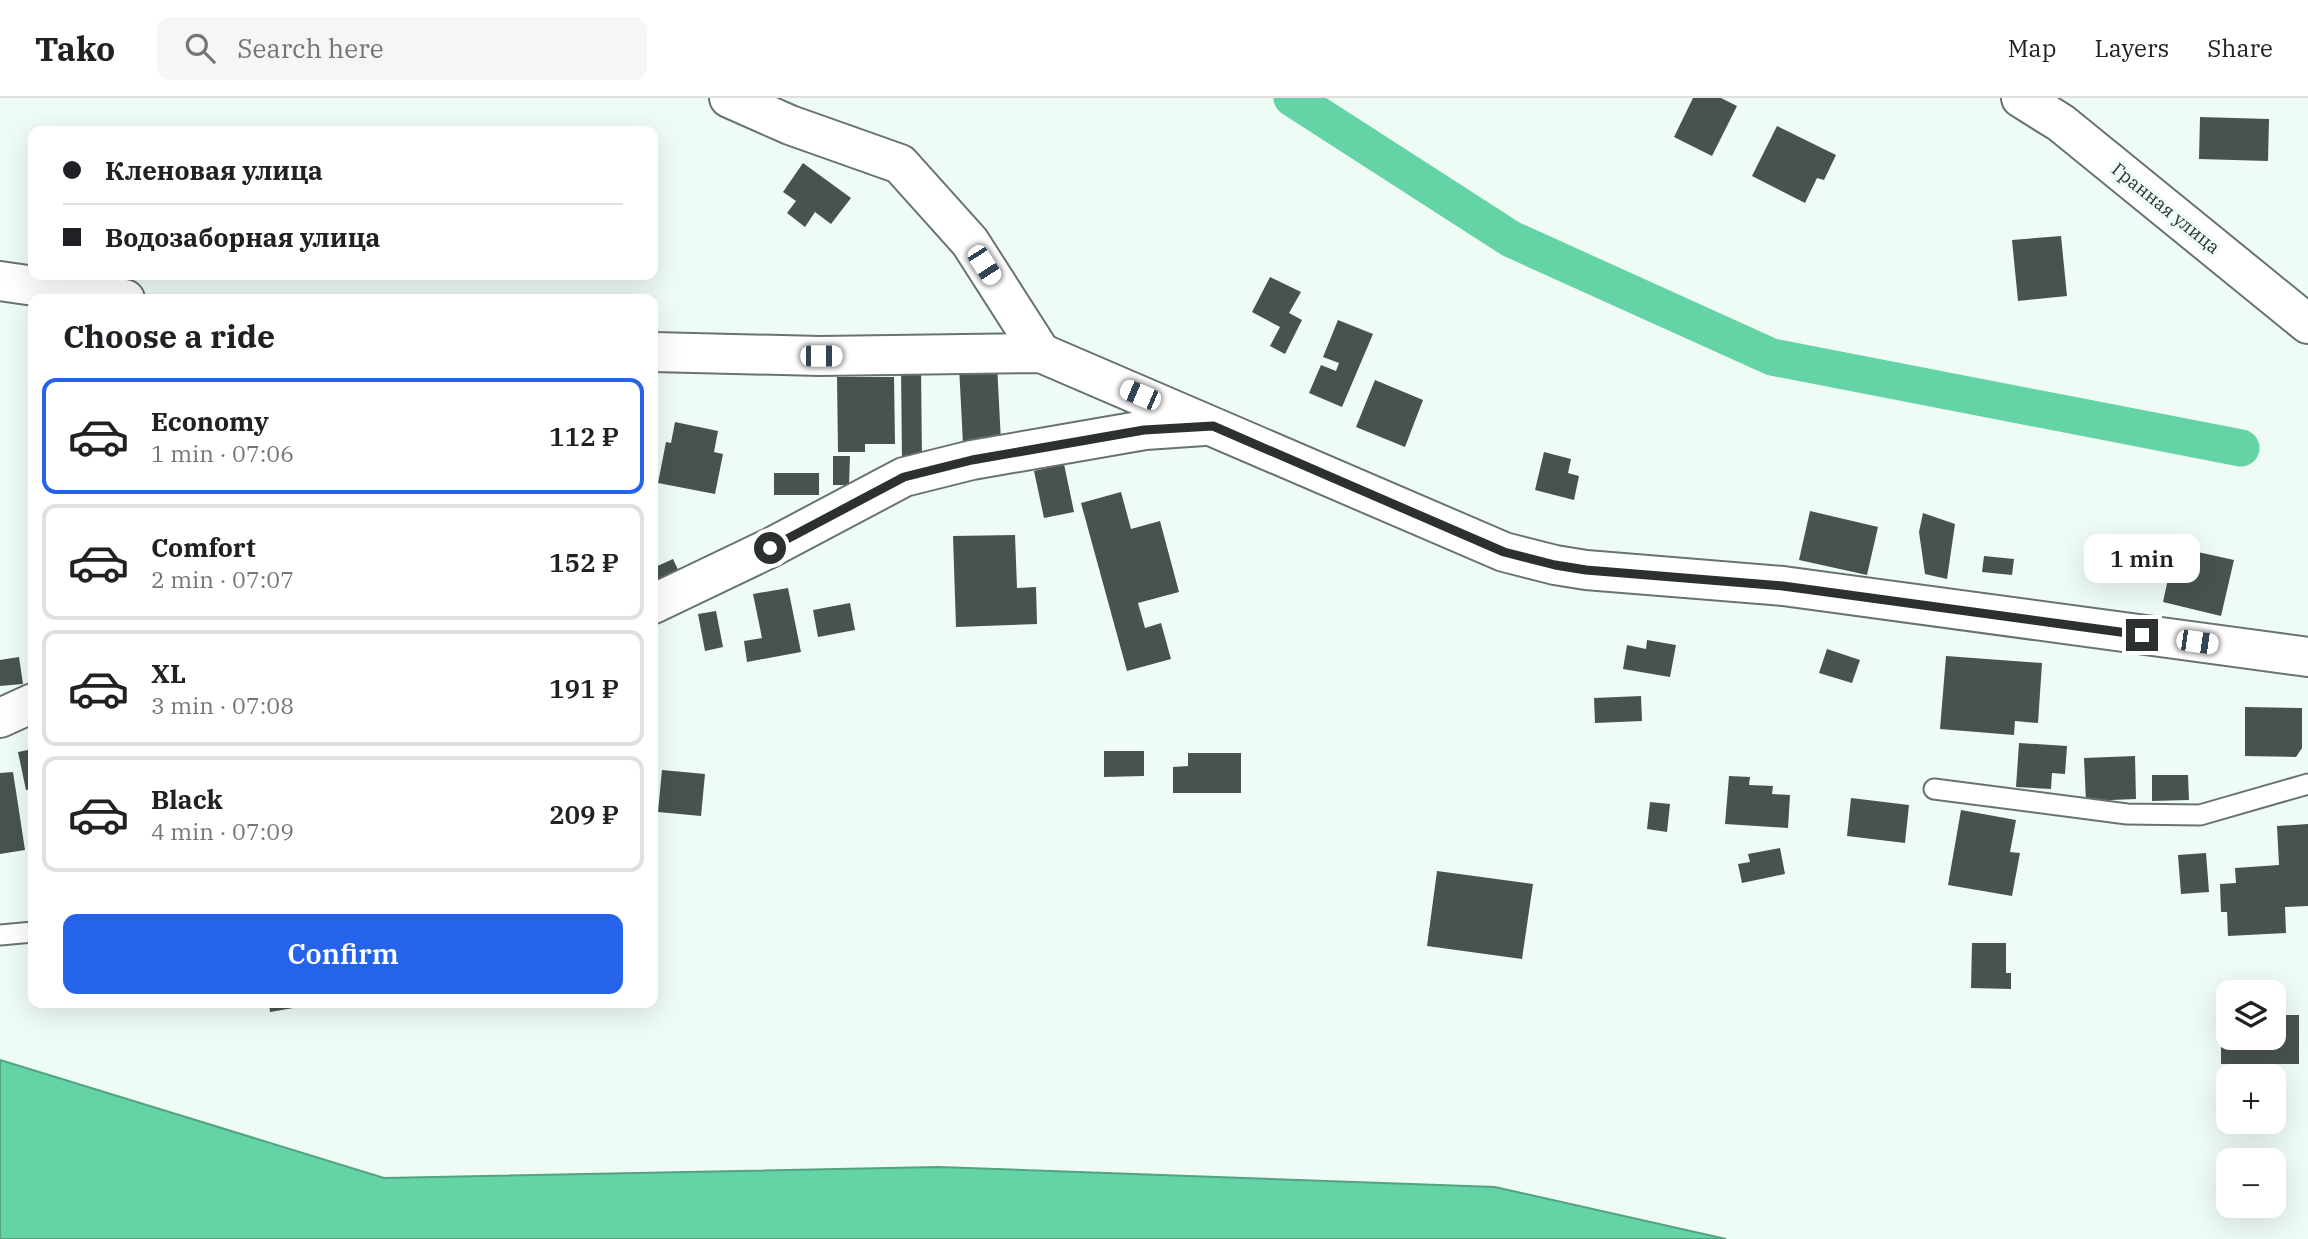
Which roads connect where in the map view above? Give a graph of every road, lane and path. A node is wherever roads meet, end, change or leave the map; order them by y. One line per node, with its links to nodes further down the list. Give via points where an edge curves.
1 (729, 98): 7 (street, via 900,164 970,242)
2 (2024, 99): 5 (street, Гранная улица, via 2061,123)
3 (0, 281): 4 (street)
4 (90, 294)
5 (2308, 324)
6 (658, 352): 7 (street, via 821,356)
7 (1041, 353): 8 (street)
8 (1213, 426): 9 (street, via 1144,430 972,460 904,477); 10 (street, via 1504,552 1555,565 1783,586)
9 (658, 602)
10 (2308, 657)
11 (28, 705): 12 (street)
12 (0, 718)
13 (2308, 785): 14 (lane, via 2200,815 2127,814)
14 (1934, 789)
15 (28, 932): 16 (lane)
16 (0, 935)

